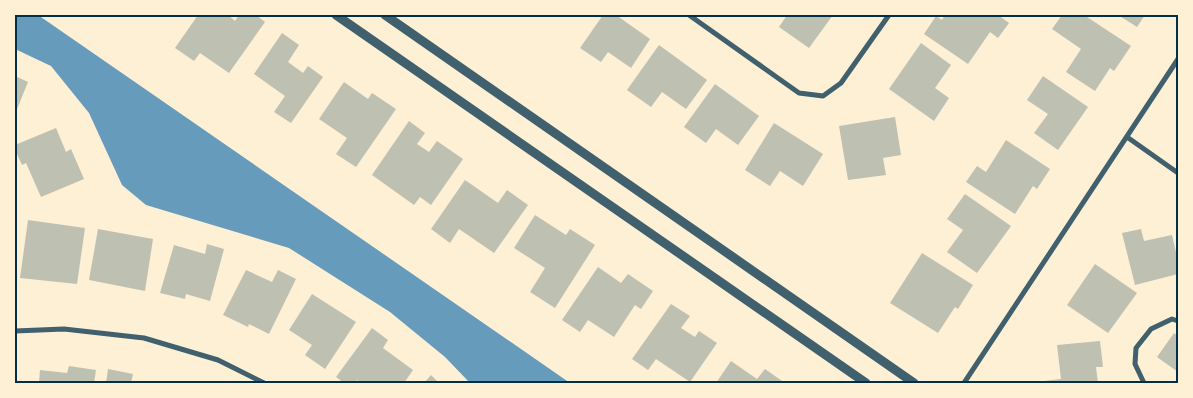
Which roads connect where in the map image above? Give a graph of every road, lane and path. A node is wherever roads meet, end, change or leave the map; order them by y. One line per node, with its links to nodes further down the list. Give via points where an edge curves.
1 (336, 15): 11 (street)
2 (385, 15): 12 (street)
3 (689, 15): 4 (street, via 799,93 823,96 841,83)
4 (889, 15)
5 (1178, 59): 6 (street)
6 (1127, 137): 7 (street); 13 (street)
7 (1178, 173)
8 (1178, 321): 14 (street, via 1172,319 1151,329 1136,348 1134,364)
9 (15, 331): 10 (street, via 64,329 144,338 218,360)
10 (264, 383)
11 (866, 383)
12 (914, 383)
13 (964, 383)
14 (1144, 383)

